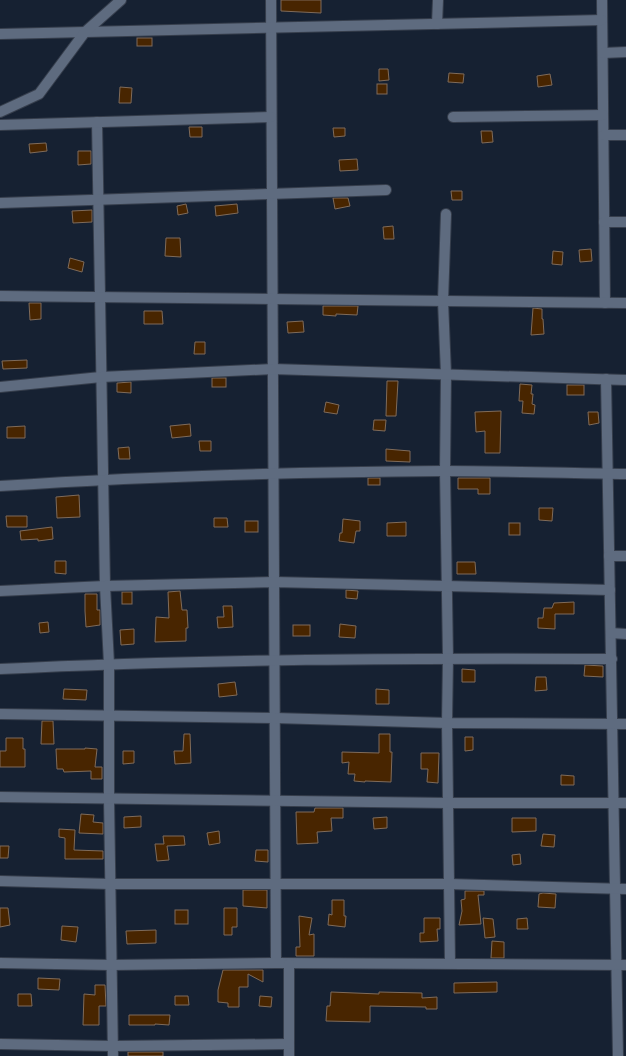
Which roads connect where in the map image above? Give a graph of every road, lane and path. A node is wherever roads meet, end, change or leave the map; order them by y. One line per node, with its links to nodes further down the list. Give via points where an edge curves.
1 (121, 0): 8 (street)
2 (271, 0): 7 (street)
3 (438, 0): 6 (street)
4 (602, 0): 5 (street)
5 (602, 20): 6 (street); 11 (street)
6 (437, 24): 7 (street)
7 (271, 27): 8 (street); 15 (street)
8 (85, 32): 9 (street); 12 (street, via 39,94)
9 (0, 34)
10 (626, 52): 11 (street)
11 (603, 53): 13 (street)
12 (0, 112)
13 (603, 115): 14 (street); 18 (street)
14 (453, 117)
15 (272, 118): 16 (street); 21 (street)
16 (97, 122): 17 (street); 22 (street)
17 (0, 125)
18 (604, 135): 19 (street); 25 (street)
19 (626, 135)
20 (386, 190): 21 (street)
21 (272, 193): 22 (street); 29 (street)
22 (98, 200): 23 (street); 28 (street)
23 (0, 204)
24 (446, 214): 30 (street)
25 (604, 222): 26 (street); 31 (street)
26 (626, 222)
27 (0, 296): 28 (street)
28 (100, 297): 29 (street); 35 (street)
29 (273, 298): 30 (street); 33 (street)
30 (443, 301): 31 (street); 34 (street)
31 (605, 303): 32 (street)
32 (626, 303)
33 (273, 369): 34 (street); 35 (street); 40 (street)
34 (446, 374): 36 (street); 39 (street)
35 (102, 377): 38 (street); 43 (street)
36 (606, 379): 37 (street); 41 (street)
37 (626, 380)
38 (0, 387)
39 (445, 471): 40 (street); 41 (street); 49 (street)
40 (273, 473): 43 (street); 47 (street)
41 (608, 474): 42 (street); 45 (street)
42 (626, 474)
43 (103, 479): 44 (street); 48 (street)
44 (0, 486)
45 (609, 556): 46 (street); 50 (street)
46 (626, 556)
47 (274, 582): 48 (street); 49 (street); 55 (street)
48 (105, 586): 51 (street); 57 (street)
49 (447, 586): 50 (street); 54 (street)
50 (610, 590): 52 (street)
51 (0, 591)
52 (611, 633): 53 (street); 56 (street)
53 (626, 634)
54 (448, 658): 55 (street); 56 (street); 62 (street)
55 (274, 659): 57 (street); 61 (street)
56 (612, 660): 63 (street)
57 (109, 664): 58 (street); 60 (street)
58 (0, 669)
59 (0, 714): 60 (street)
60 (109, 717): 61 (street); 66 (street)
61 (275, 718): 62 (street); 67 (street)
62 (447, 723): 63 (street); 68 (street)
63 (613, 724): 64 (street); 70 (street)
64 (626, 724)
65 (0, 797): 66 (street)
66 (109, 799): 67 (street); 72 (street)
67 (276, 800): 68 (street); 73 (street)
68 (448, 803): 70 (street); 74 (street)
69 (626, 803): 70 (street)
70 (613, 804): 75 (street)
71 (0, 881): 72 (street)
72 (110, 884): 73 (street); 81 (street)
73 (276, 884): 74 (street); 78 (street)
74 (449, 884): 75 (street); 79 (street)
75 (615, 889): 76 (street); 82 (street)
76 (626, 889)
77 (0, 963): 81 (street)
78 (276, 963): 80 (street); 81 (street)
79 (450, 963): 80 (street); 82 (street)
80 (289, 964): 84 (street)
81 (111, 965): 85 (street)
82 (621, 965): 86 (street)
83 (0, 1044): 85 (street)
84 (289, 1044): 85 (street); 87 (street)
85 (113, 1051)
86 (621, 1054)
87 (289, 1056)

